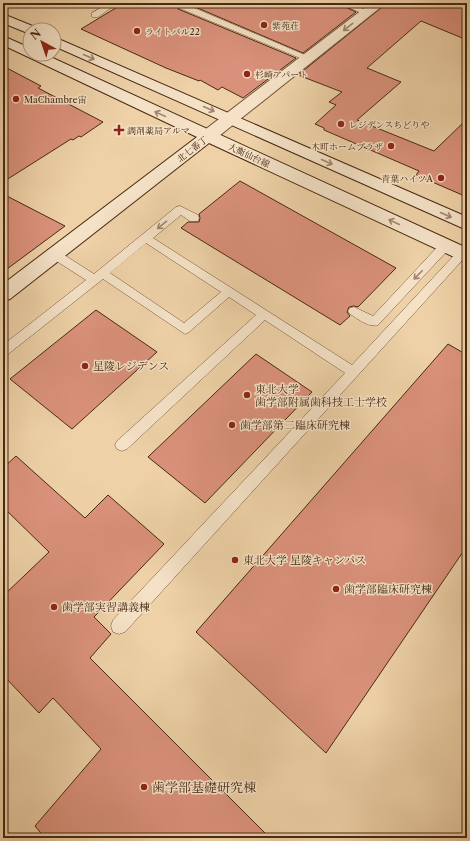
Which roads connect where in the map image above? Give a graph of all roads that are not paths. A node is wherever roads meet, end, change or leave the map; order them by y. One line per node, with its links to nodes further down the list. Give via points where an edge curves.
1 (114, 3): 6 (lane)
2 (342, 3): 5 (lane)
3 (379, 3): 5 (main road, 北七番丁)
4 (182, 6): 12 (lane)
5 (367, 12): 12 (main road, 北七番丁, one-way to 12)
6 (95, 15)
7 (3, 18): 8 (main road)
8 (22, 26)
9 (3, 40): 11 (main road, 大衡仙台線)
10 (62, 45): 14 (main road, one-way to 14)
11 (22, 49)
12 (308, 58): 14 (main road, 北七番丁)
13 (50, 62): 15 (main road, 大衡仙台線, one-way to 13)
14 (230, 119): 15 (main road, 北七番丁); 17 (main road, one-way to 17)
15 (208, 136): 19 (main road, 大衡仙台線, one-way to 15); 20 (main road, 北七番丁)
16 (194, 218): 18 (lane, one-way to 18, via 180,210)
17 (467, 224)
18 (146, 238): 22 (lane); 23 (lane)
19 (445, 246): 21 (main road, 大衡仙台線); 25 (lane, one-way to 25, via 374,322)
20 (54, 254): 22 (lane); 24 (main road, 北七番丁)
21 (464, 255): 28 (lane)
22 (98, 277): 23 (lane, via 185,329); 27 (lane)
23 (229, 291): 26 (lane)
24 (3, 294)
25 (354, 311)
26 (264, 314): 28 (lane); 29 (lane)
27 (3, 352)
28 (354, 372): 30 (lane)
29 (122, 445)
30 (119, 626)

